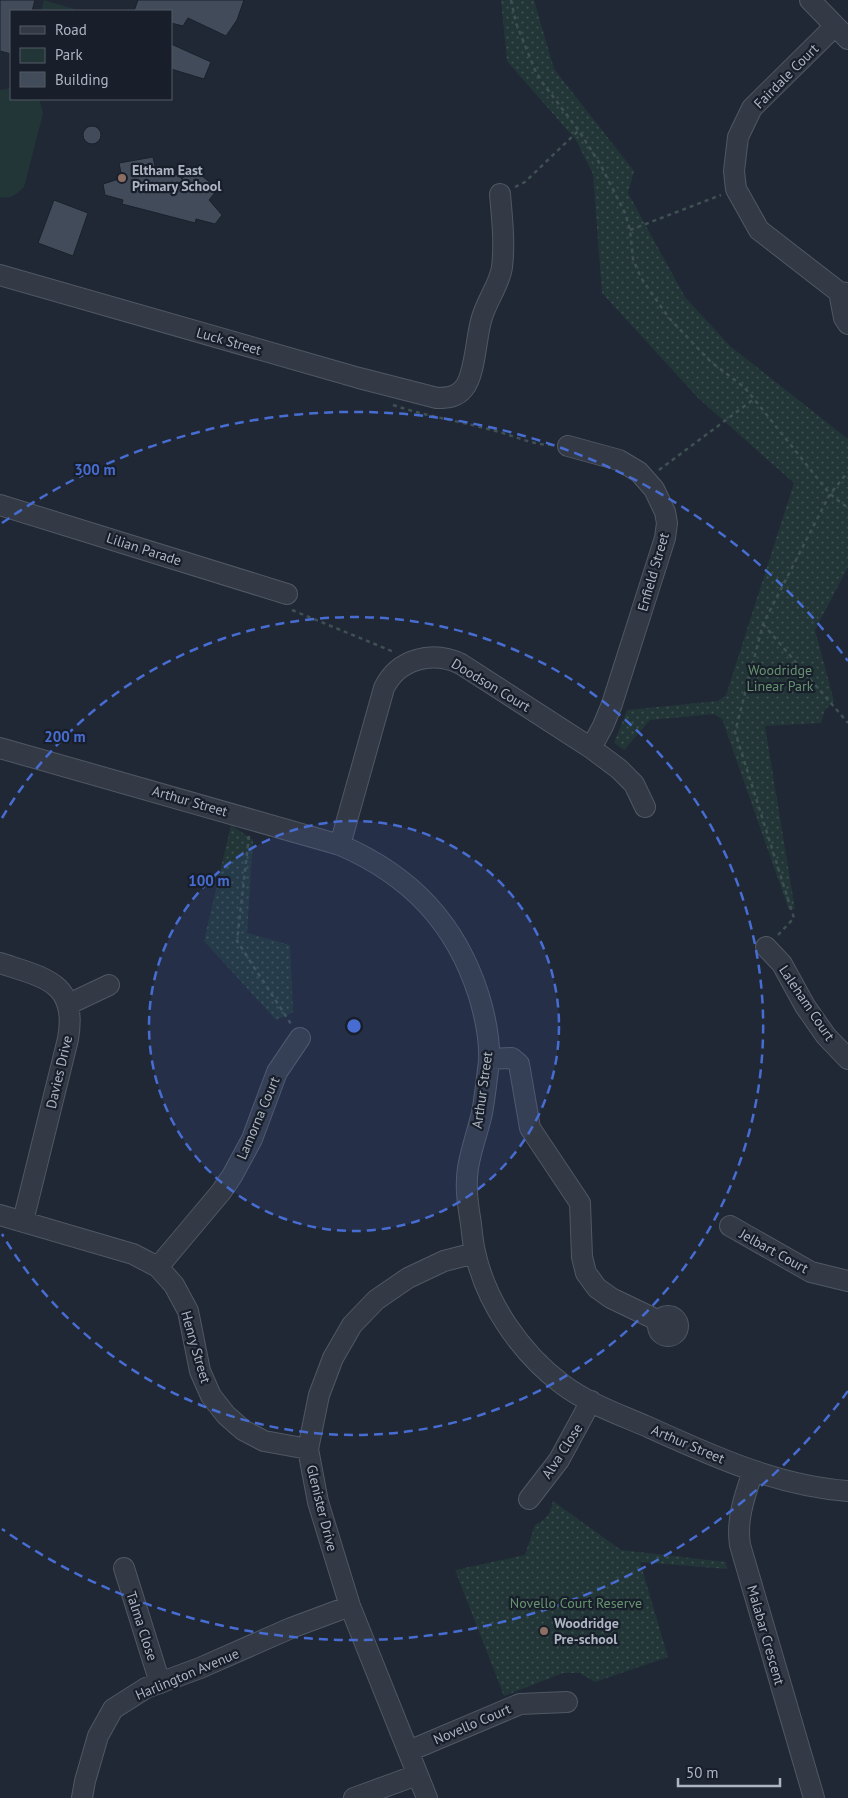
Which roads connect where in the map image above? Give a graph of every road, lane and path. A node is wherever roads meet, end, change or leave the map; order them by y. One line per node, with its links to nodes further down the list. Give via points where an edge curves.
1 (511, 0): 4 (path, via 516,23 535,70)
2 (810, 0): 3 (street)
3 (842, 32): 5 (street, Fairdale Court, via 752,108 738,137 734,171)
4 (579, 131): 6 (path, via 525,182); 7 (path, via 600,164)
5 (736, 189): 7 (path); 9 (street, Fairdale Court, via 759,230)
6 (500, 194): 8 (street, Luck Street, via 502,269 481,319 470,377 458,394 448,398 360,378)
7 (630, 230): 11 (path, via 630,246 641,278 669,318 711,362)
8 (0, 276)
9 (844, 292): 10 (street, Fairdale Court, via 844,318)
10 (848, 324)
11 (754, 399): 13 (path); 15 (path)
12 (568, 446): 23 (street, Enfield Street, via 619,460 639,472 661,501 667,523 663,546 612,704)
13 (656, 472)
14 (848, 472): 15 (path)
15 (830, 494): 17 (path); 19 (path)
16 (0, 505): 18 (street, Lilian Parade)
17 (848, 508)
18 (287, 601): 20 (path, via 394,652)
19 (763, 624): 21 (path); 27 (path, via 735,732 794,918)
20 (389, 658)
21 (848, 723)
22 (0, 748): 26 (street, Arthur Street)
23 (591, 748): 24 (street, Doodson Court, via 626,775); 26 (street, Doodson Court, via 454,660 431,657 407,663 392,674 384,688)
24 (645, 807)
25 (249, 836): 31 (path, via 237,941)
26 (340, 845): 32 (street, Arthur Street, via 363,855 412,887 448,929 475,982)
27 (766, 947): 33 (street, Laleham Court, via 782,964 826,1036)
28 (0, 963): 30 (street, via 53,983)
29 (108, 985): 30 (street)
30 (69, 1004): 35 (street, Davies Drive, via 68,1039)
31 (300, 1038): 38 (street, Lamorna Court, via 277,1072 252,1139 232,1176)
32 (489, 1059): 37 (street, Arthur Street, via 482,1113 468,1168 466,1196); 40 (street, via 512,1058 519,1064 530,1128 580,1203 582,1257 586,1273 597,1288 611,1298)
33 (848, 1059)
34 (0, 1214): 35 (street, Henry Street)
35 (23, 1221): 38 (street, Henry Street, via 133,1254)
36 (730, 1226): 39 (street, Jelbart Court, via 811,1272)
37 (475, 1253): 41 (street, Arthur Street, via 498,1312 517,1339 563,1384); 42 (street, Glenister Drive, via 444,1261 408,1278 376,1300 352,1325 333,1358 319,1395)
38 (158, 1267): 42 (street, Henry Street, via 174,1285 188,1311 200,1371 211,1396 226,1415 243,1430 264,1441)
39 (848, 1281)
40 (659, 1320)
41 (591, 1401): 43 (street, Arthur Street); 45 (street, Alva Close, via 559,1460)
42 (308, 1448): 47 (street, Glenister Drive, via 318,1502)
43 (753, 1471): 44 (street, Arthur Street, via 785,1481); 55 (street, Malabar Crescent, via 739,1519 740,1545)
44 (848, 1491)
45 (529, 1498)
46 (124, 1568): 48 (street, Talma Close)
47 (350, 1606): 48 (street, Harlington Avenue); 50 (street, Glenister Drive)
48 (160, 1683): 52 (street, Harlington Avenue, via 112,1709 98,1736)
49 (567, 1702): 50 (street, Novello Court, via 520,1704)
50 (409, 1751): 51 (street, Glenister Drive)
51 (417, 1775): 53 (street); 54 (street, Glenister Drive)
52 (82, 1798)
53 (354, 1798)
54 (427, 1798)
55 (814, 1798)

